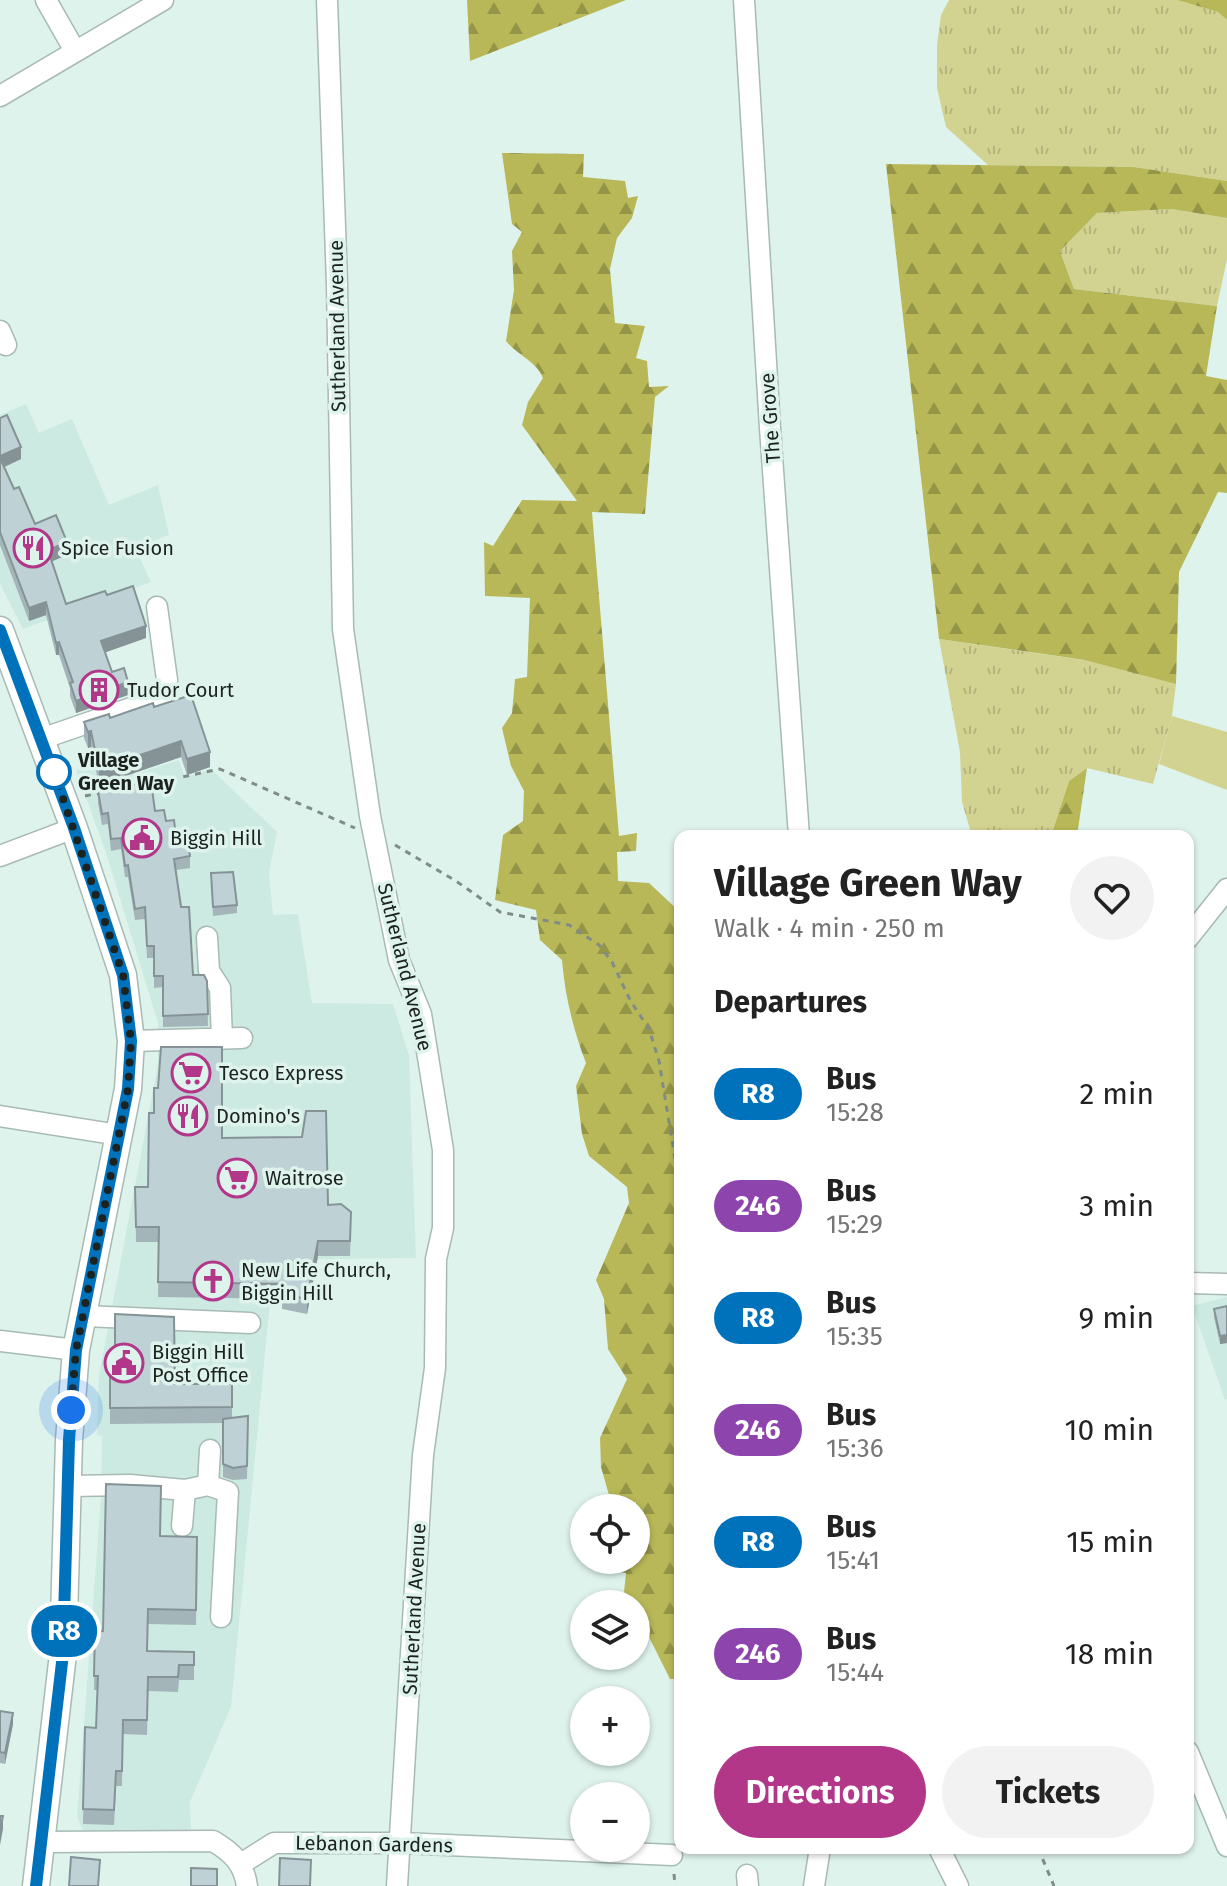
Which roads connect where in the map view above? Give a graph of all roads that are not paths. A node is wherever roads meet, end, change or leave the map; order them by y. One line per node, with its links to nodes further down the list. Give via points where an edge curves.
1 (46, 0): 5 (street)
2 (163, 0): 5 (street)
3 (327, 0): 33 (street, Sutherland Avenue, via 343,629 373,834 399,960 421,1014 443,1150 435,1368 423,1455)
4 (744, 0): 11 (street, The Grove)
5 (75, 51): 6 (street)
6 (0, 96)
7 (157, 607): 9 (street, via 166,692)
8 (0, 630): 9 (main road)
9 (41, 739): 10 (main road)
10 (74, 828): 12 (street); 16 (main road, via 123,975)
11 (799, 830)
12 (0, 856)
13 (1227, 889): 14 (street)
14 (1194, 930)
15 (207, 937): 16 (street, via 209,971 220,988 232,1039)
16 (131, 1041): 18 (main road)
17 (0, 1116): 18 (street)
18 (119, 1135): 21 (main road)
19 (1194, 1283): 20 (street)
20 (1227, 1284)
21 (84, 1316): 22 (street); 24 (main road)
22 (250, 1323)
23 (0, 1341): 24 (street)
24 (76, 1350): 27 (main road)
25 (210, 1450): 26 (street)
26 (208, 1485): 28 (street); 30 (street, via 228,1492)
27 (68, 1486): 28 (street); 32 (main road, via 63,1654)
28 (185, 1490): 29 (street)
29 (182, 1526)
30 (221, 1617)
31 (1194, 1766): 34 (street)
32 (43, 1842): 38 (street, via 213,1841); 39 (main road)
33 (401, 1843): 37 (street, Lebanon Gardens); 38 (street, Lebanon Gardens, via 274,1843); 41 (street, Sutherland Avenue)
34 (1227, 1846)
35 (819, 1854): 42 (street)
36 (942, 1854): 43 (street)
37 (672, 1855)
38 (241, 1864): 40 (street)
39 (36, 1886)
40 (247, 1886)
41 (397, 1886)
42 (814, 1886)
43 (958, 1886)

